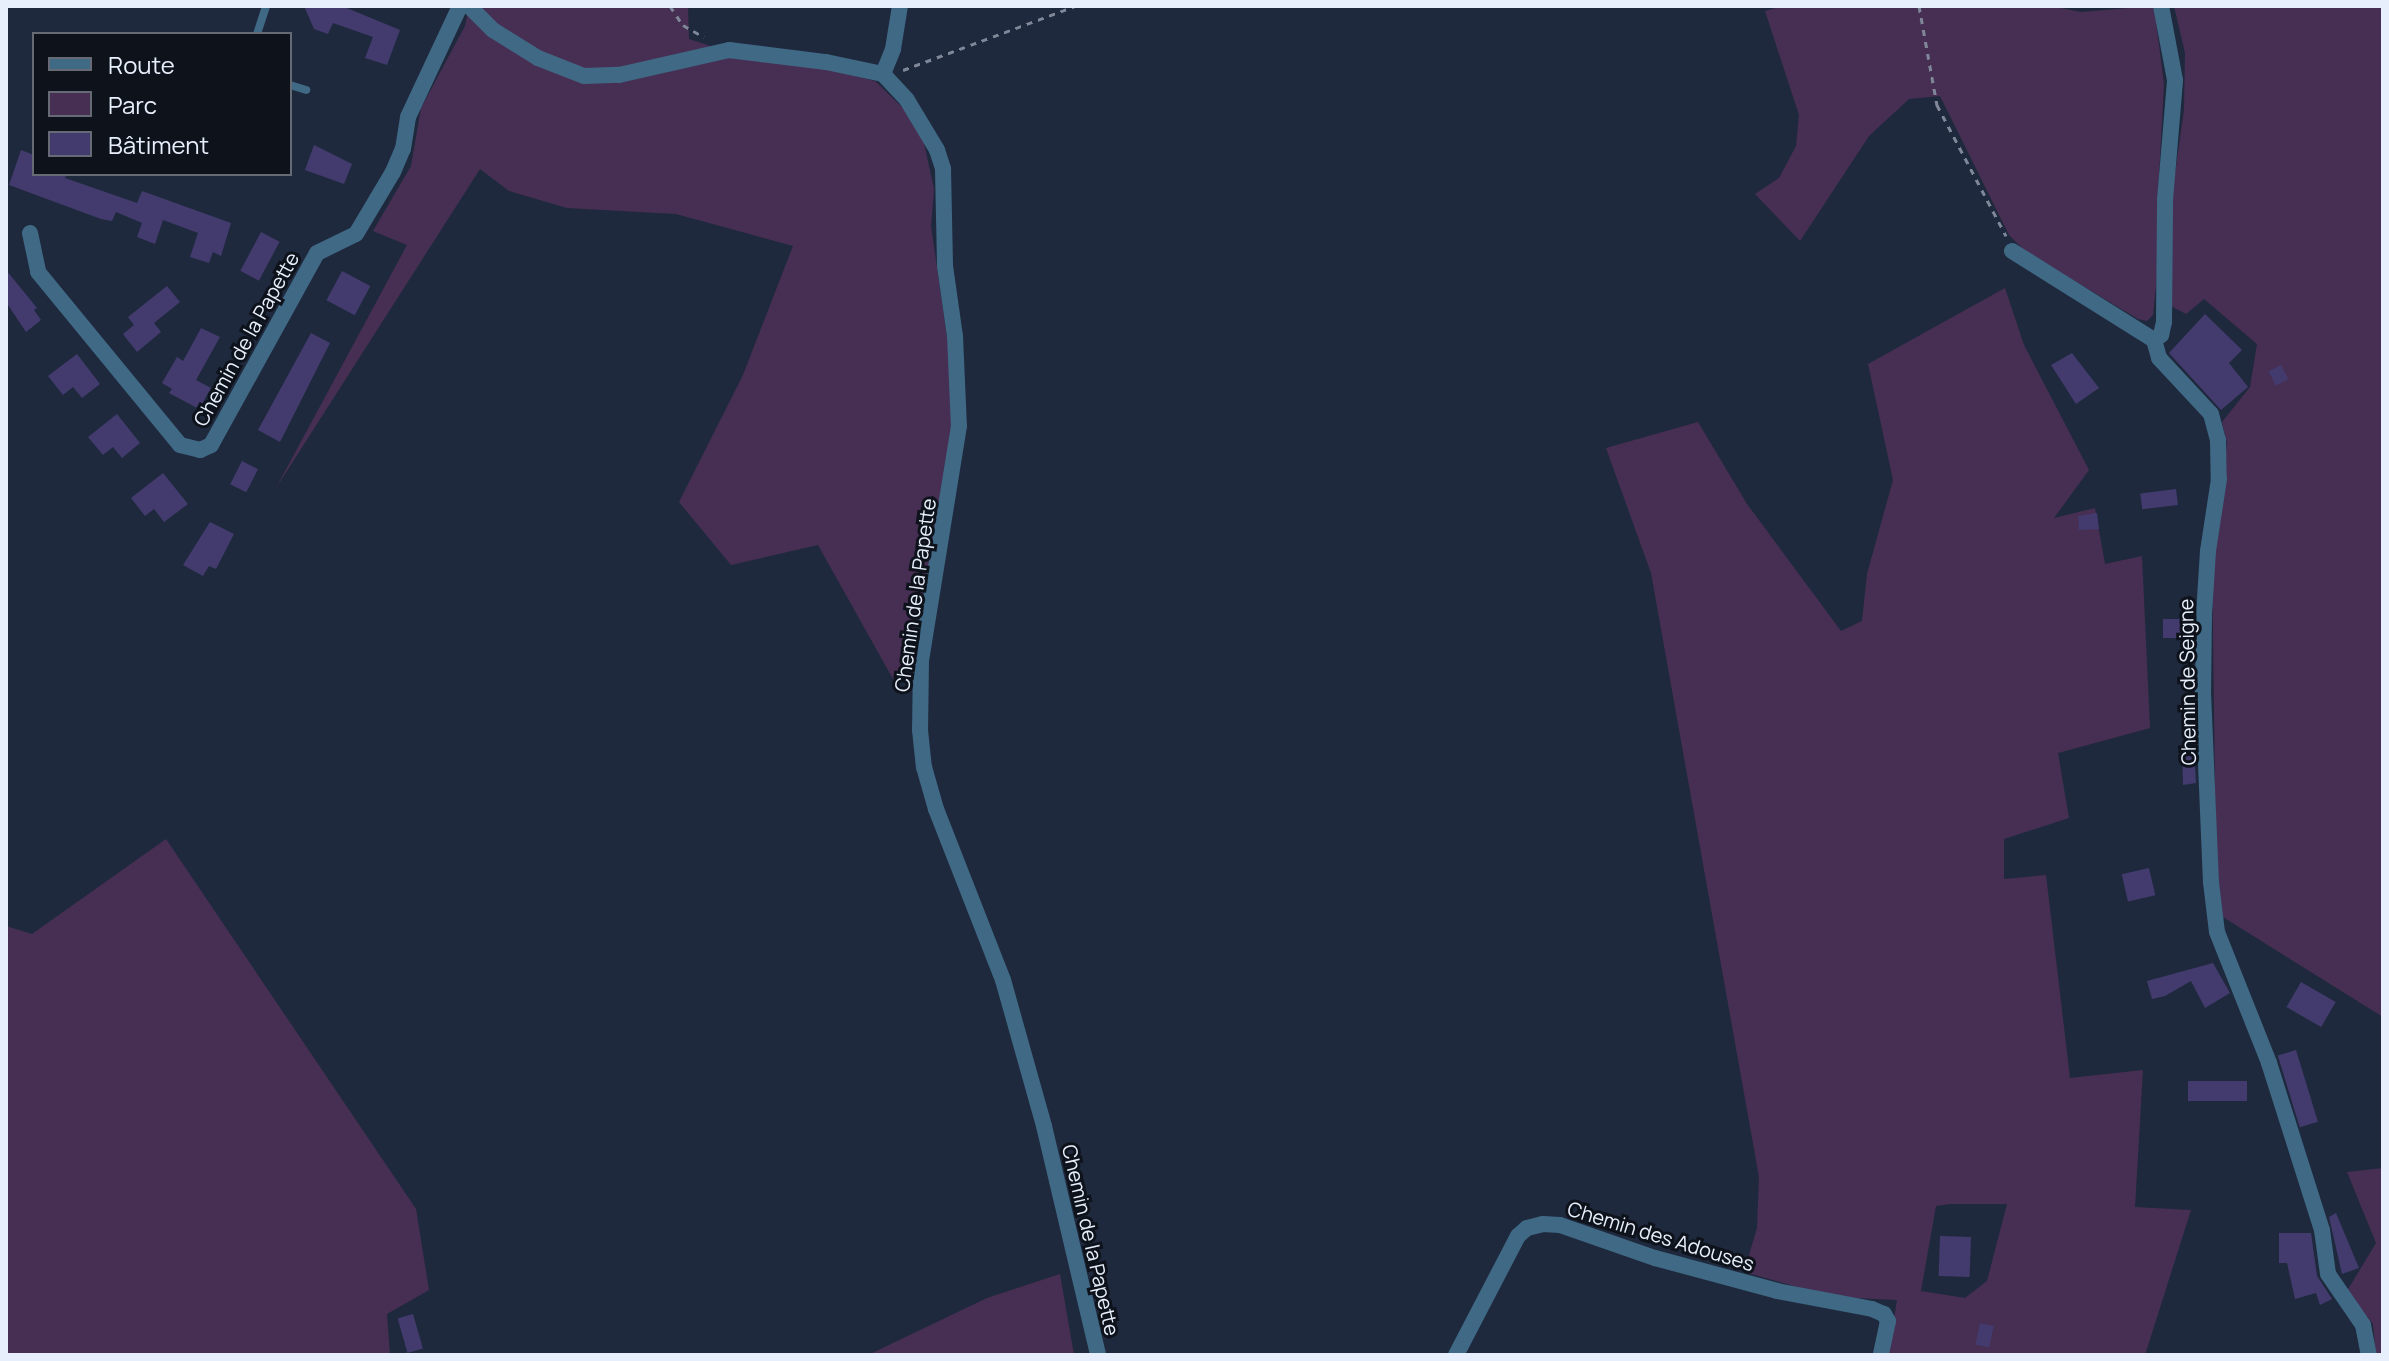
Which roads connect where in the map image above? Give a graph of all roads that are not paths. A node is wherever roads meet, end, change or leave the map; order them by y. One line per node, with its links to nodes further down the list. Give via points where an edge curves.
1 (266, 6): 6 (lane)
2 (460, 6): 10 (street, Chemin de la Papette, via 408,117 393,172 356,234 317,253 211,445 200,450 180,445 38,272)
3 (469, 6): 7 (street, via 538,58 584,76 619,75 729,50)
4 (900, 6): 7 (street)
5 (2161, 6): 12 (street, via 2175,80 2165,200 2164,322)
6 (258, 32)
7 (883, 74): 13 (street, Chemin de la Papette, via 907,100 943,169 945,266 959,392 954,469 921,661 924,767 1003,980)
8 (292, 86): 9 (lane)
9 (306, 90)
10 (30, 233)
11 (2012, 251): 12 (street)
12 (2154, 340): 16 (street, Chemin de Seigne, via 2159,358 2211,414 2218,440 2203,677 2217,932 2265,1051 2322,1230 2328,1274 2363,1325)
13 (1098, 1355)
14 (1456, 1355): 15 (street, Chemin des Adouses, via 1518,1236 1543,1224 1777,1291 1872,1309 1888,1321)
15 (1881, 1355)
16 (2369, 1355)

